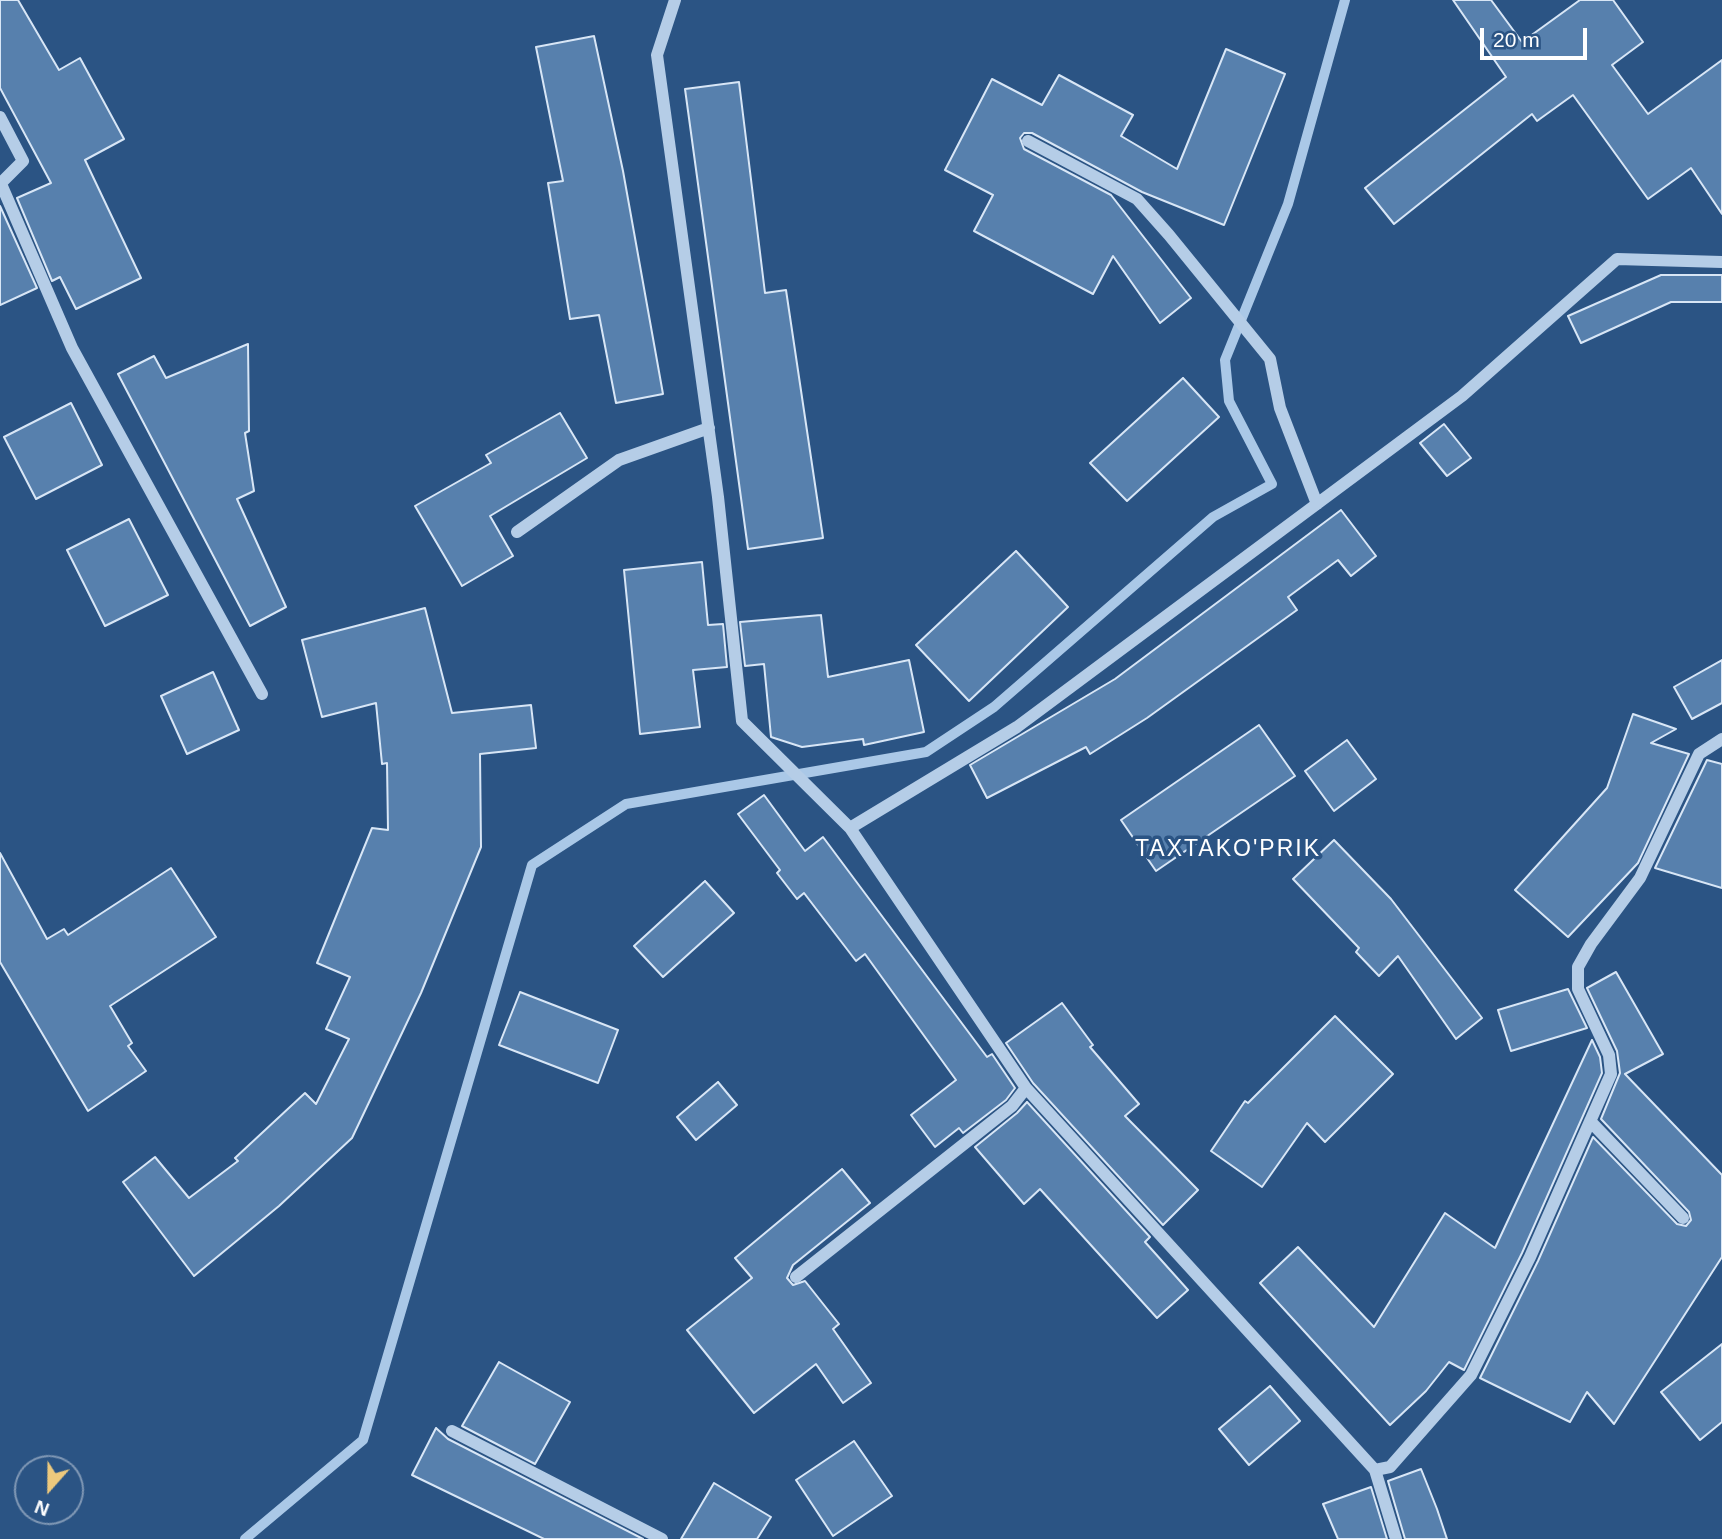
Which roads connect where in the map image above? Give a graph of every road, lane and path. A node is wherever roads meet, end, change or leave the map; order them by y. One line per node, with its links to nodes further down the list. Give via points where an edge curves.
1 (675, 0): 6 (street, via 657,55)
2 (0, 117): 4 (street, via 23,161)
3 (1028, 141): 7 (street, via 1137,199 1270,359 1280,408)
4 (0, 184): 9 (street, via 72,348)
5 (1722, 262): 7 (street, via 1616,260 1462,396)
6 (709, 428): 8 (street, via 619,460); 11 (street, via 742,721)
7 (1317, 504): 11 (street, via 1017,727)
8 (517, 532)
9 (262, 694)
10 (1722, 739): 13 (street, via 1699,754 1640,878 1578,967 1578,989 1609,1055 1611,1074)
11 (850, 828): 12 (street)
12 (1026, 1088): 15 (street, via 1012,1106); 17 (street)
13 (1590, 1121): 14 (street); 17 (street, via 1471,1375 1390,1467)
14 (1683, 1217)
15 (796, 1277)
16 (452, 1431): 18 (street)
17 (1375, 1471): 19 (street)
18 (662, 1539)
19 (1396, 1539)

